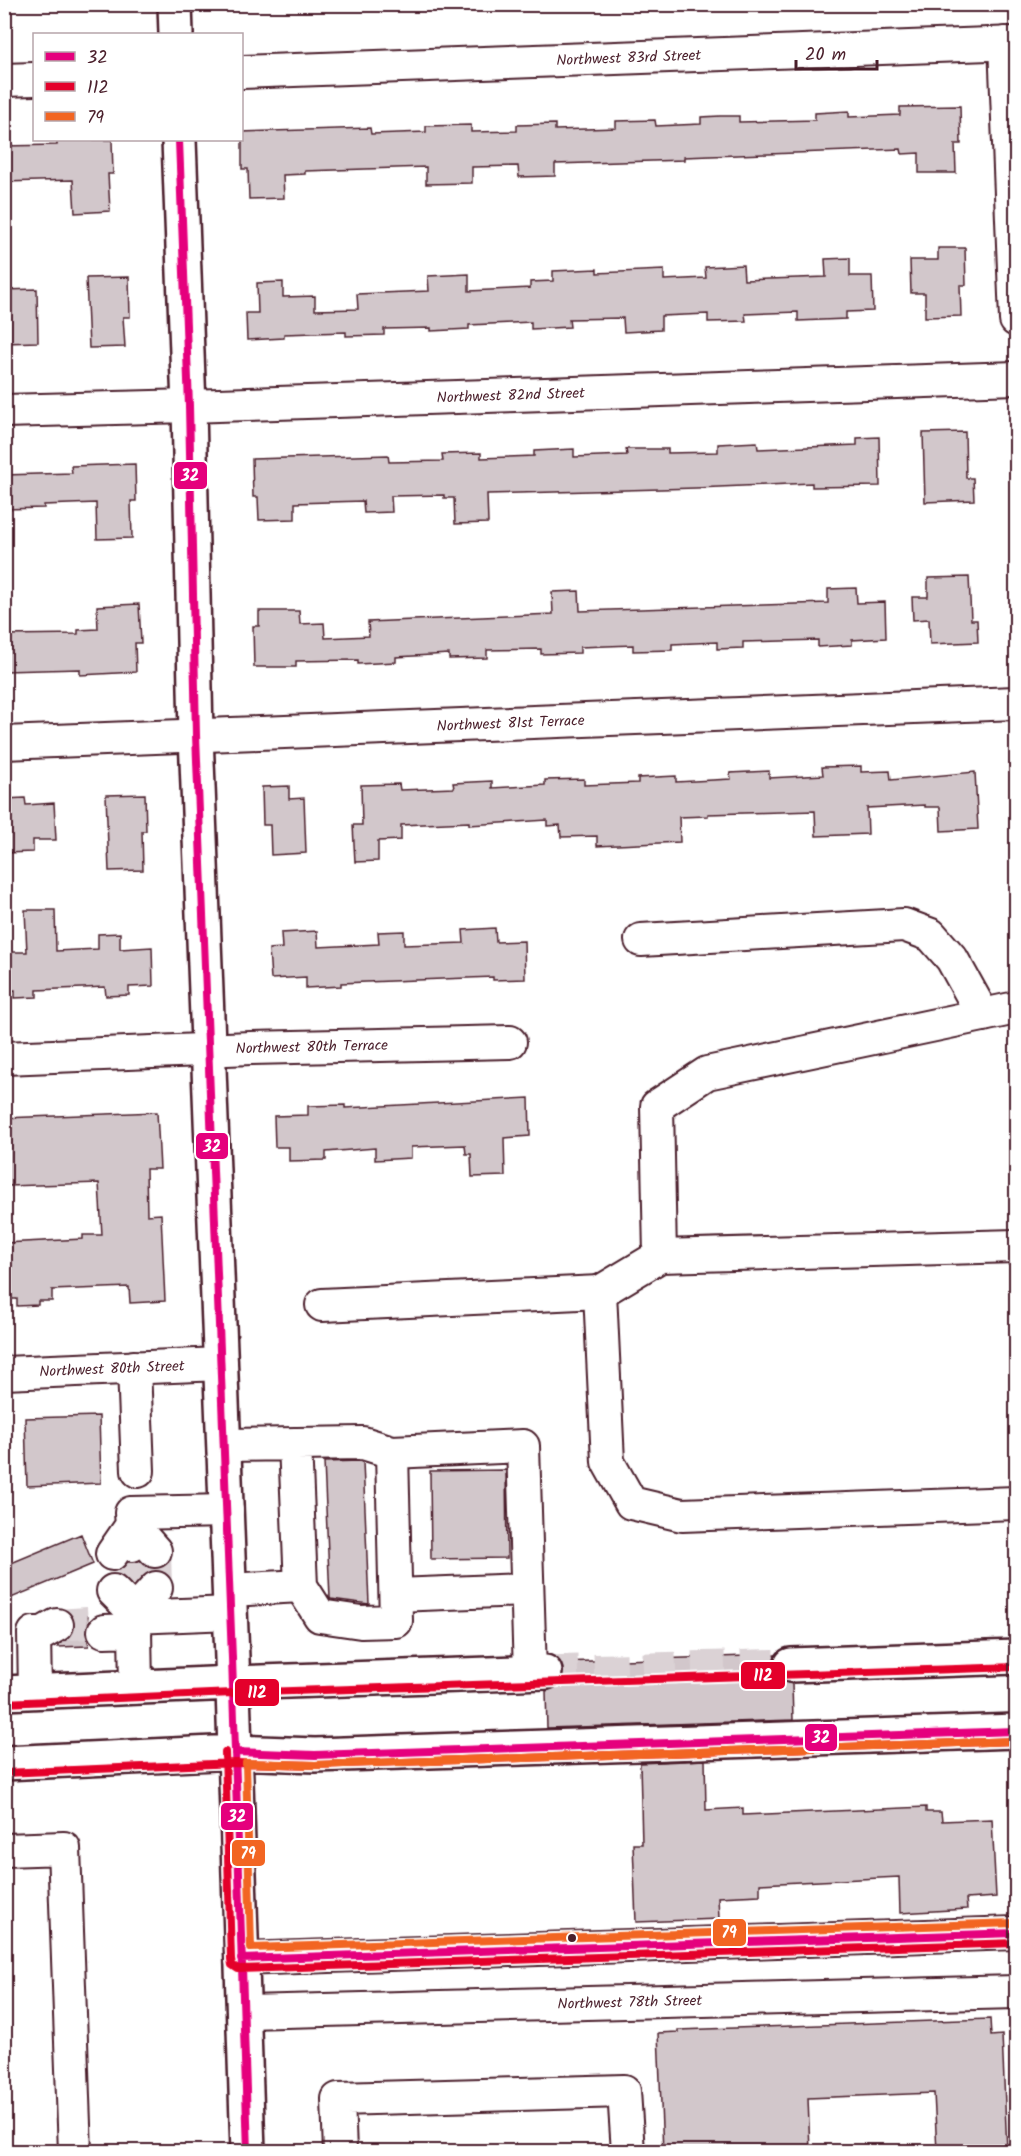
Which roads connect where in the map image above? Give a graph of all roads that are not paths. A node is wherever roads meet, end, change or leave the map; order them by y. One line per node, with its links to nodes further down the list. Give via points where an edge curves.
1 (175, 4): 2 (main road)
2 (176, 33)
3 (1011, 43): 4 (street, Northwest 83rd Street); 8 (street)
4 (243, 72)
5 (33, 79): 6 (street)
6 (4, 80)
7 (179, 141): 10 (main road)
8 (1017, 320)
9 (1017, 378): 10 (street, Northwest 82nd Street)
10 (189, 406): 11 (street, Northwest 82nd Street); 13 (main road)
11 (4, 411)
12 (1017, 703): 13 (street, Northwest 81st Terrace)
13 (196, 735): 14 (street, Northwest 81st Terrace); 19 (main road)
14 (4, 743)
15 (640, 940): 17 (street, via 904,925 931,935 952,959)
16 (1017, 1008): 17 (street)
17 (983, 1015): 22 (street, via 707,1073 657,1106)
18 (510, 1042): 19 (street, Northwest 80th Terrace)
19 (208, 1050): 20 (street, Northwest 80th Terrace); 25 (main road)
20 (4, 1058)
21 (1017, 1246): 22 (street)
22 (660, 1256): 23 (street)
23 (600, 1292): 24 (street); 32 (street, via 608,1462 631,1503 682,1515)
24 (322, 1305)
25 (220, 1364): 26 (street, Northwest 80th Street); 29 (main road)
26 (134, 1367): 27 (street, Northwest 80th Street); 31 (street)
27 (4, 1373)
28 (295, 1444): 29 (street); 30 (street, via 363,1443); 35 (street)
29 (224, 1445): 33 (main road)
30 (392, 1452): 36 (street, via 523,1446); 37 (street)
31 (138, 1471)
32 (1017, 1503)
33 (227, 1511): 34 (street, via 131,1513); 38 (main road)
34 (133, 1546)
35 (301, 1586): 37 (street, via 320,1616 361,1622 396,1622); 38 (street)
36 (526, 1590): 37 (street); 44 (street)
37 (396, 1595)
38 (230, 1601): 39 (street); 45 (main road)
39 (134, 1605): 40 (street); 46 (street)
40 (94, 1631)
41 (52, 1632): 47 (street, via 34,1633)
42 (1017, 1657): 43 (main road)
43 (791, 1665)
44 (537, 1673): 45 (main road)
45 (233, 1683): 46 (main road); 49 (main road)
46 (136, 1687): 47 (main road)
47 (20, 1693)
48 (1017, 1731): 49 (main road, via 315,1755)
49 (235, 1752): 50 (main road); 53 (main road)
50 (4, 1763)
51 (4, 1850): 56 (street, via 64,1848)
52 (1017, 1933): 53 (street)
53 (241, 1959): 55 (main road)
54 (1017, 1992): 55 (street, Northwest 78th Street)
55 (243, 2012): 57 (main road)
56 (75, 2151)
57 (248, 2151)
58 (340, 2151): 59 (street, via 338,2099 624,2091)
59 (628, 2151)

